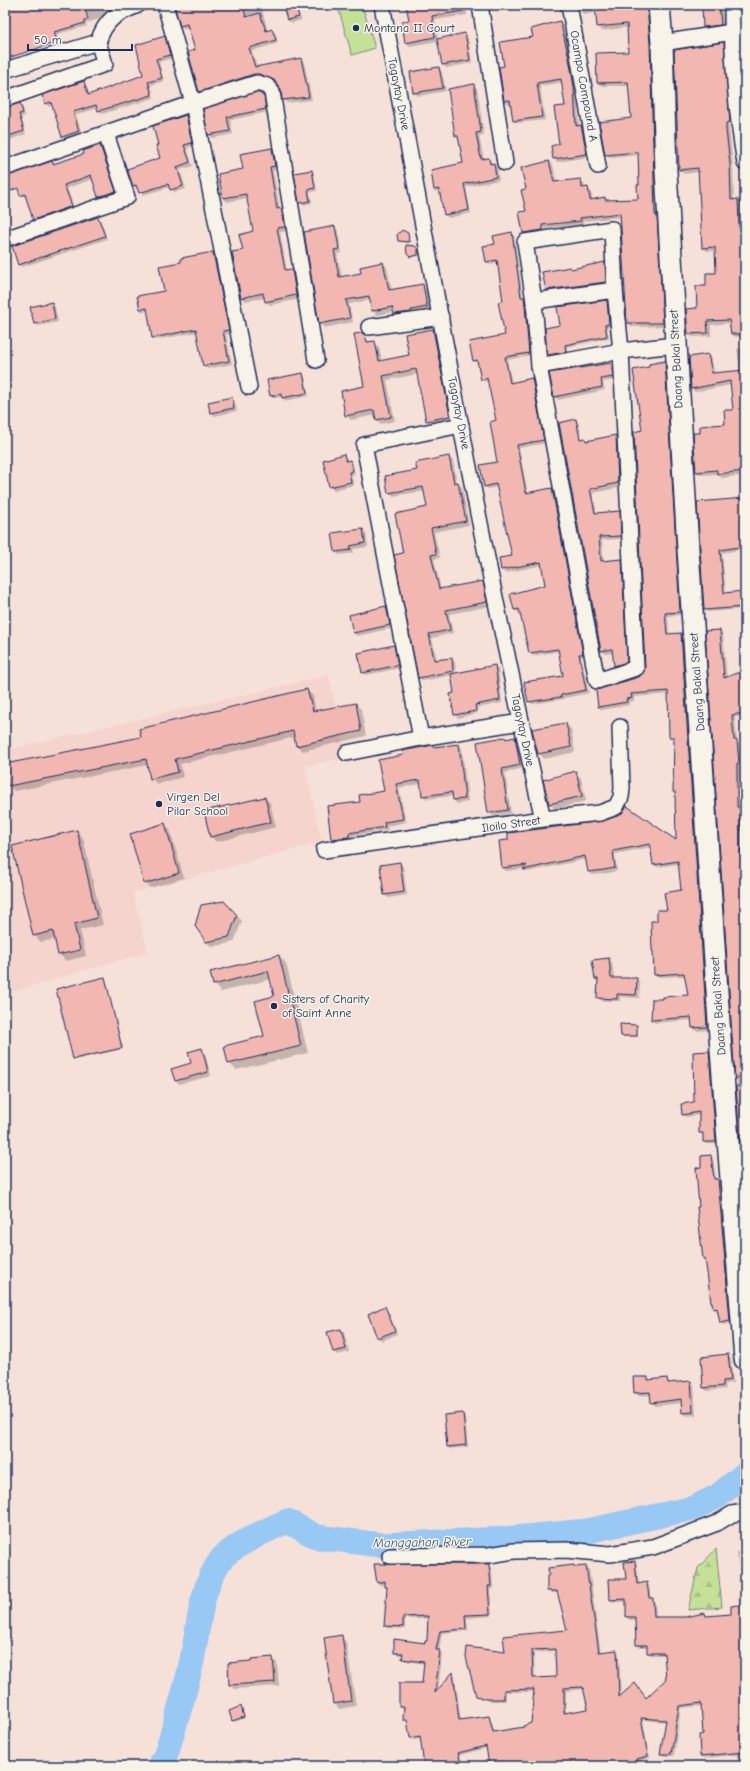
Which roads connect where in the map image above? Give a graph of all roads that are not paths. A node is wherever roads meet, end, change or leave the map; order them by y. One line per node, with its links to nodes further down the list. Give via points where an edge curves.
1 (138, 5): 9 (street, via 113,17 102,30)
2 (165, 5): 13 (street)
3 (382, 5): 23 (street, Tagaytay Drive)
4 (480, 5): 16 (street)
5 (569, 5): 18 (street, Ocampo Compound A)
6 (659, 5): 10 (street, Daang Bakal Street)
7 (732, 5): 8 (street)
8 (738, 32): 10 (street); 14 (street)
9 (98, 42): 11 (street); 12 (street, via 105,64)
10 (662, 43): 25 (street, Daang Bakal Street)
11 (5, 70)
12 (5, 99)
13 (193, 103): 15 (street); 27 (street, via 257,83 267,86 272,92); 29 (street)
14 (742, 125): 17 (street)
15 (106, 134): 19 (street); 20 (street, via 127,197)
16 (504, 163)
17 (745, 163)
18 (598, 166)
19 (5, 168)
20 (5, 239)
21 (615, 290): 22 (street); 22 (street, via 612,229 525,242); 26 (street)
22 (534, 300): 28 (street)
23 (441, 317): 24 (street); 30 (street, Tagaytay Drive)
24 (369, 327)
25 (675, 345): 26 (street); 37 (street, Daang Bakal Street, via 719,1030)
26 (621, 351): 28 (street); 28 (street, via 636,668 597,681)
27 (316, 360)
28 (539, 366)
29 (248, 388)
30 (461, 425): 31 (street, Tagaytay Drive); 33 (street, via 364,445)
31 (521, 722): 33 (street); 35 (street, Tagaytay Drive)
32 (620, 727): 35 (street, Iloilo Street, via 622,788 616,806 600,813)
33 (421, 738): 34 (street)
34 (347, 753)
35 (543, 819): 36 (street, Iloilo Street)
36 (324, 850)
37 (745, 1359)
38 (745, 1512): 39 (street, via 732,1514 716,1523 653,1547 610,1554 566,1550 489,1555)
39 (390, 1556)

